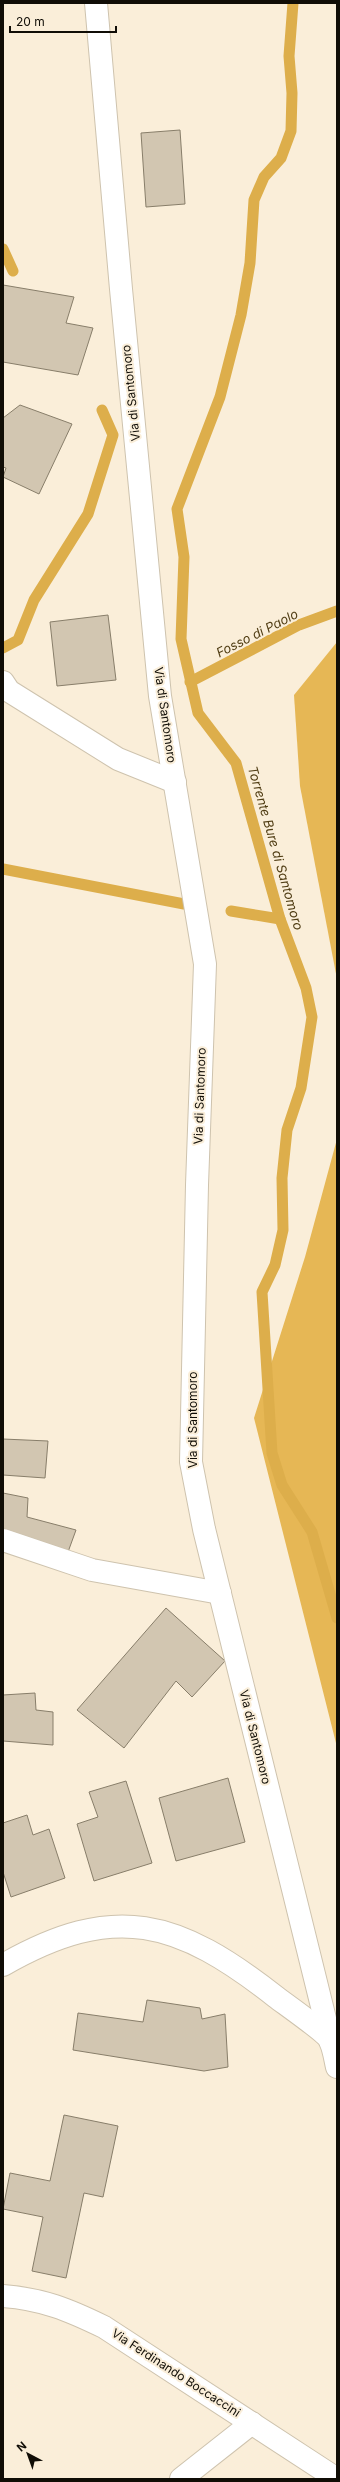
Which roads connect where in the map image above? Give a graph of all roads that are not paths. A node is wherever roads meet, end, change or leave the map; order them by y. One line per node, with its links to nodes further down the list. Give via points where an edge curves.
1 (96, 3): 3 (street, Via di Santomoro, via 160,696)
2 (6, 686): 3 (street, Via di Santomoro, via 118,759)
3 (175, 782): 5 (street, Via di Santomoro, via 205,964 191,1462 204,1530)
4 (3, 1540): 5 (street, via 92,1570)
5 (220, 1593): 7 (street, Via di Santomoro)
6 (3, 1965): 7 (street, via 37,1946 71,1934 104,1926 136,1926 194,1943 222,1957)
7 (330, 2039): 8 (street, Via di Santomoro)
8 (337, 2067)
9 (3, 2296): 10 (street, Via Ferdinando Boccaccini, via 32,2299 67,2308 104,2327)
10 (252, 2423): 11 (street); 12 (street, Via Ferdinando Boccaccini)
11 (181, 2479)
12 (337, 2479)

